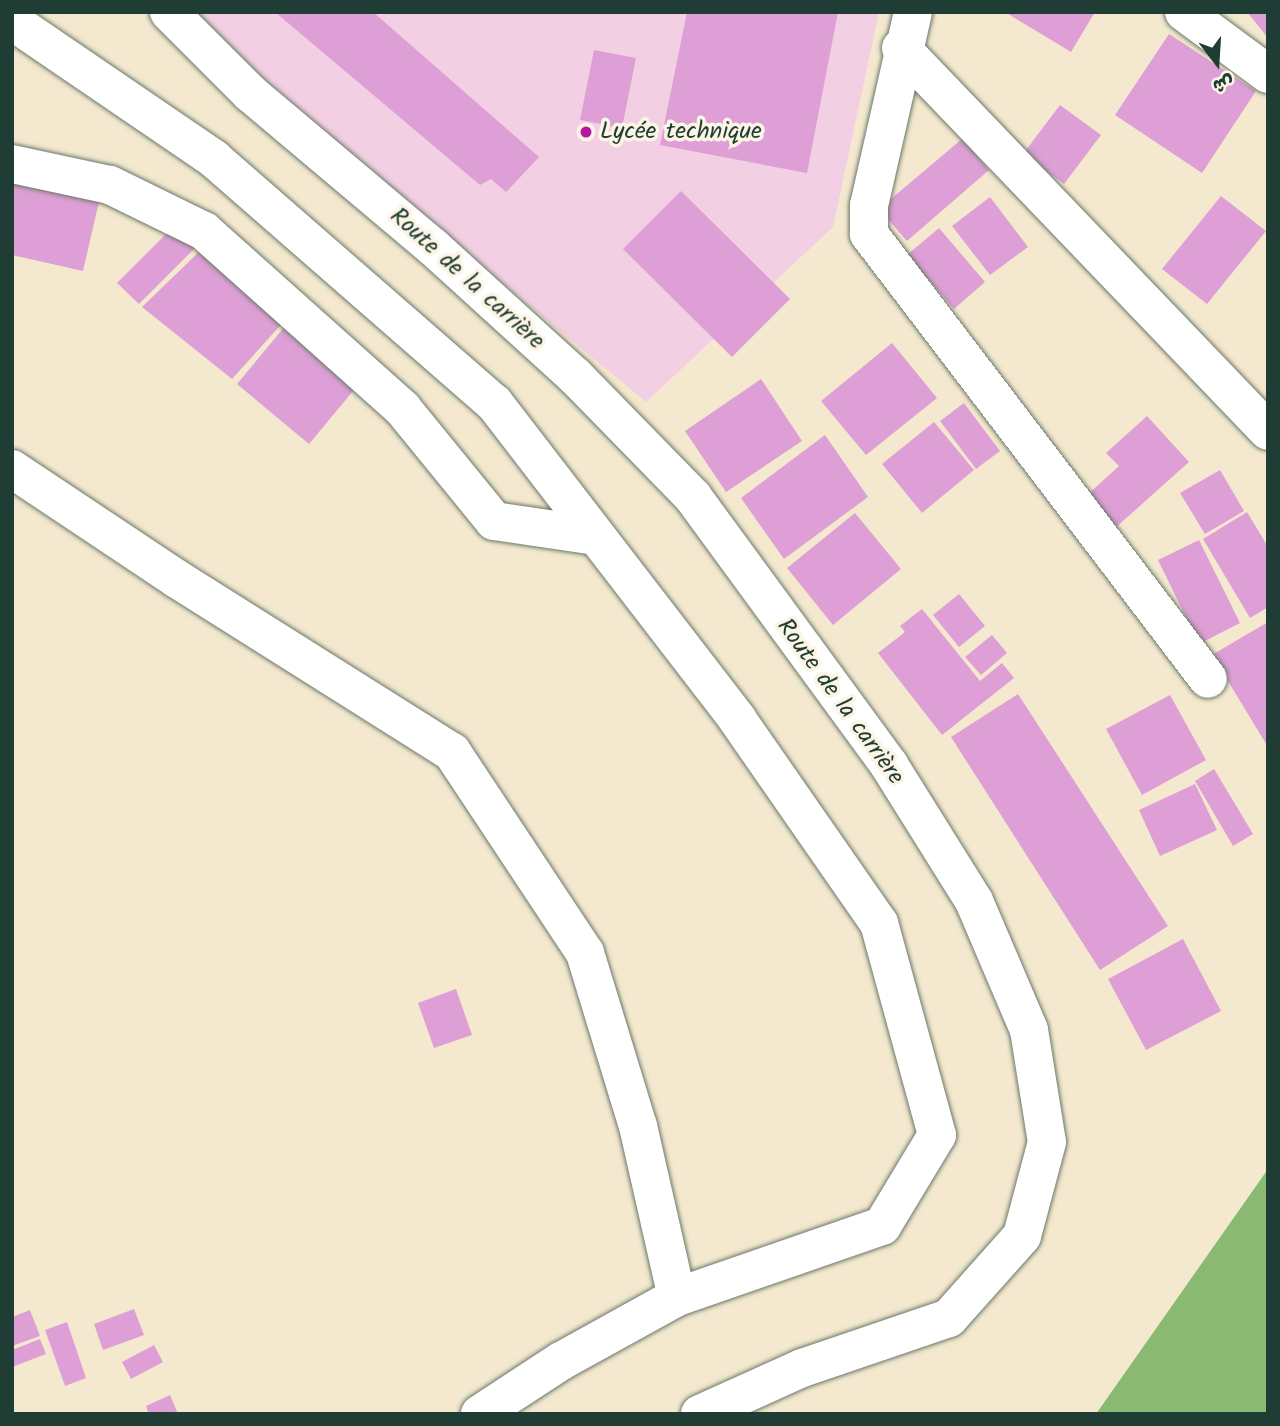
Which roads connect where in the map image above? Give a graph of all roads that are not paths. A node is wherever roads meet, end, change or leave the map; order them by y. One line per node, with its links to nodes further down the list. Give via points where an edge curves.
1 (169, 12): 14 (street, Route de la carrière, via 250,93 433,247 575,376 693,497 889,765 974,901 1029,1030 1047,1142 1022,1236 949,1318 802,1368)
2 (913, 12): 5 (street)
3 (1184, 12): 6 (street)
4 (12, 20): 10 (street, via 214,159 494,403)
5 (901, 48): 8 (street); 11 (street, via 869,205 869,234)
6 (1268, 74)
7 (12, 164): 10 (street, via 110,185 204,231 402,408 494,521)
8 (1268, 431)
9 (12, 469): 12 (street, via 452,752 585,953 638,1126)
10 (596, 536): 12 (street, via 737,719 879,923 937,1135 882,1226)
11 (1208, 679)
12 (677, 1297): 13 (street, via 561,1361)
13 (480, 1414)
14 (700, 1414)

